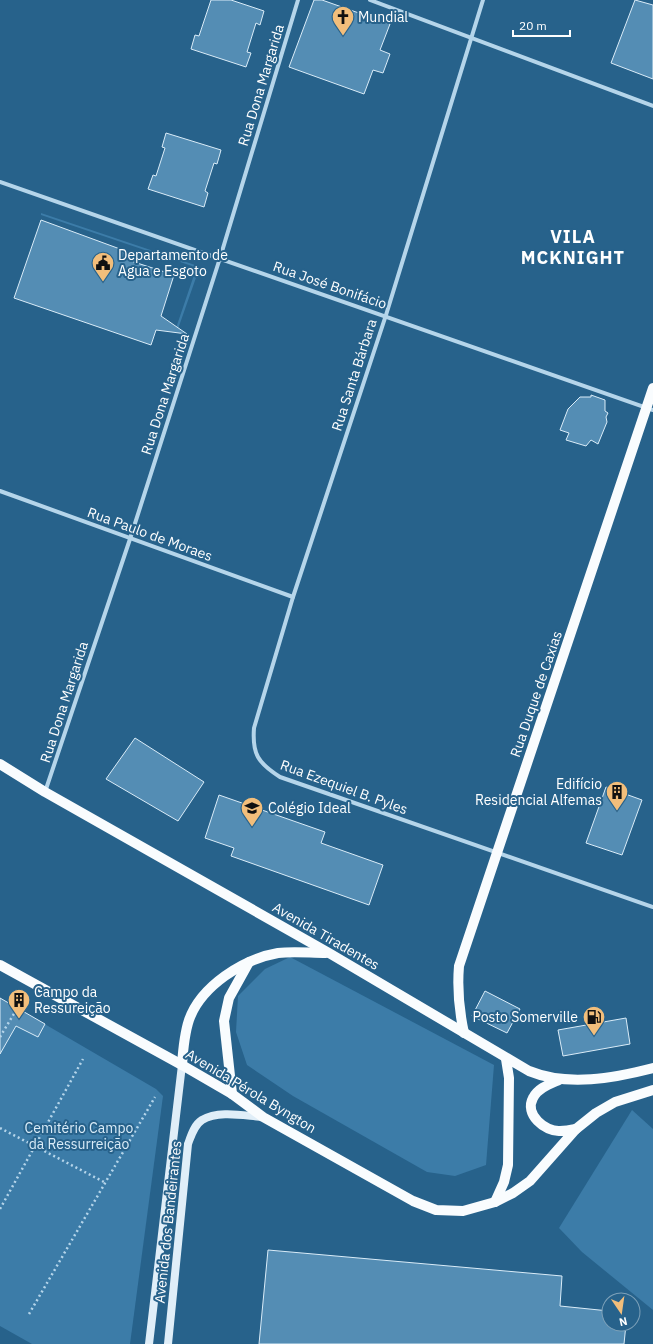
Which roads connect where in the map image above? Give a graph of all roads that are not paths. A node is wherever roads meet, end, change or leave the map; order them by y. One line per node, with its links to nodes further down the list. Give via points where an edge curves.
1 (298, 0): 7 (street, Rua Dona Margarida)
2 (370, 0): 4 (street)
3 (483, 0): 4 (street, Rua Santa Bárbara)
4 (472, 37): 5 (street); 8 (street, Rua Santa Bárbara)
5 (653, 106)
6 (0, 182): 7 (street, Rua José Bonifácio)
7 (220, 258): 8 (street, Rua José Bonifácio); 12 (street, Rua Dona Margarida)
8 (386, 315): 10 (street, Rua José Bonifácio); 13 (street, Rua Santa Bárbara)
9 (653, 388): 10 (main road, Rua Duque de Caxias)
10 (650, 409): 17 (main road, Rua Duque de Caxias)
11 (0, 491): 12 (street, Rua Paulo de Moraes)
12 (130, 539): 13 (street, Rua Paulo de Moraes); 16 (street, Rua Dona Margarida)
13 (293, 597): 14 (street, Rua Santa Bárbara, via 254,728 253,743)
14 (257, 757): 17 (street, Rua Ezequiel B. Pyles, via 266,768 280,777)
15 (0, 764): 16 (main road, Avenida Tiradentes)
16 (45, 792): 19 (main road, Avenida Tiradentes)
17 (497, 854): 18 (street, Rua Ezequiel B. Pyles); 22 (main road, Rua Duque de Caxias, via 460,966 457,985)
18 (653, 908)
19 (329, 953): 20 (main road, via 278,953); 22 (main road, Avenida Tiradentes)
20 (249, 962): 24 (main road, via 234,968 206,994 189,1019); 28 (main road, via 229,998 224,1021)
21 (0, 965): 24 (main road, Avenida Pérola Byngton)
22 (464, 1033): 23 (main road, Avenida Tiradentes)
23 (506, 1059): 26 (main road, Avenida Tiradentes, via 543,1076); 31 (main road, via 509,1078 508,1165)
24 (182, 1065): 28 (main road, Avenida Pérola Byngton); 32 (main road, Avenida dos Bandeirantes)
25 (653, 1068): 26 (main road, Avenida Tiradentes, via 594,1078)
26 (559, 1080): 30 (main road, via 542,1088 533,1098 531,1107 538,1122 547,1128 559,1132)
27 (653, 1090): 30 (main road, via 615,1102)
28 (232, 1094): 29 (main road, Avenida Pérola Byngton)
29 (263, 1117): 31 (main road, Avenida Pérola Byngton, via 413,1201 436,1210 463,1211); 33 (main road, Avenida dos Bandeirantes, via 215,1116 202,1120 192,1131 188,1144)
30 (576, 1129): 31 (main road, via 530,1181)
31 (495, 1202)
32 (149, 1344)
33 (168, 1344)

